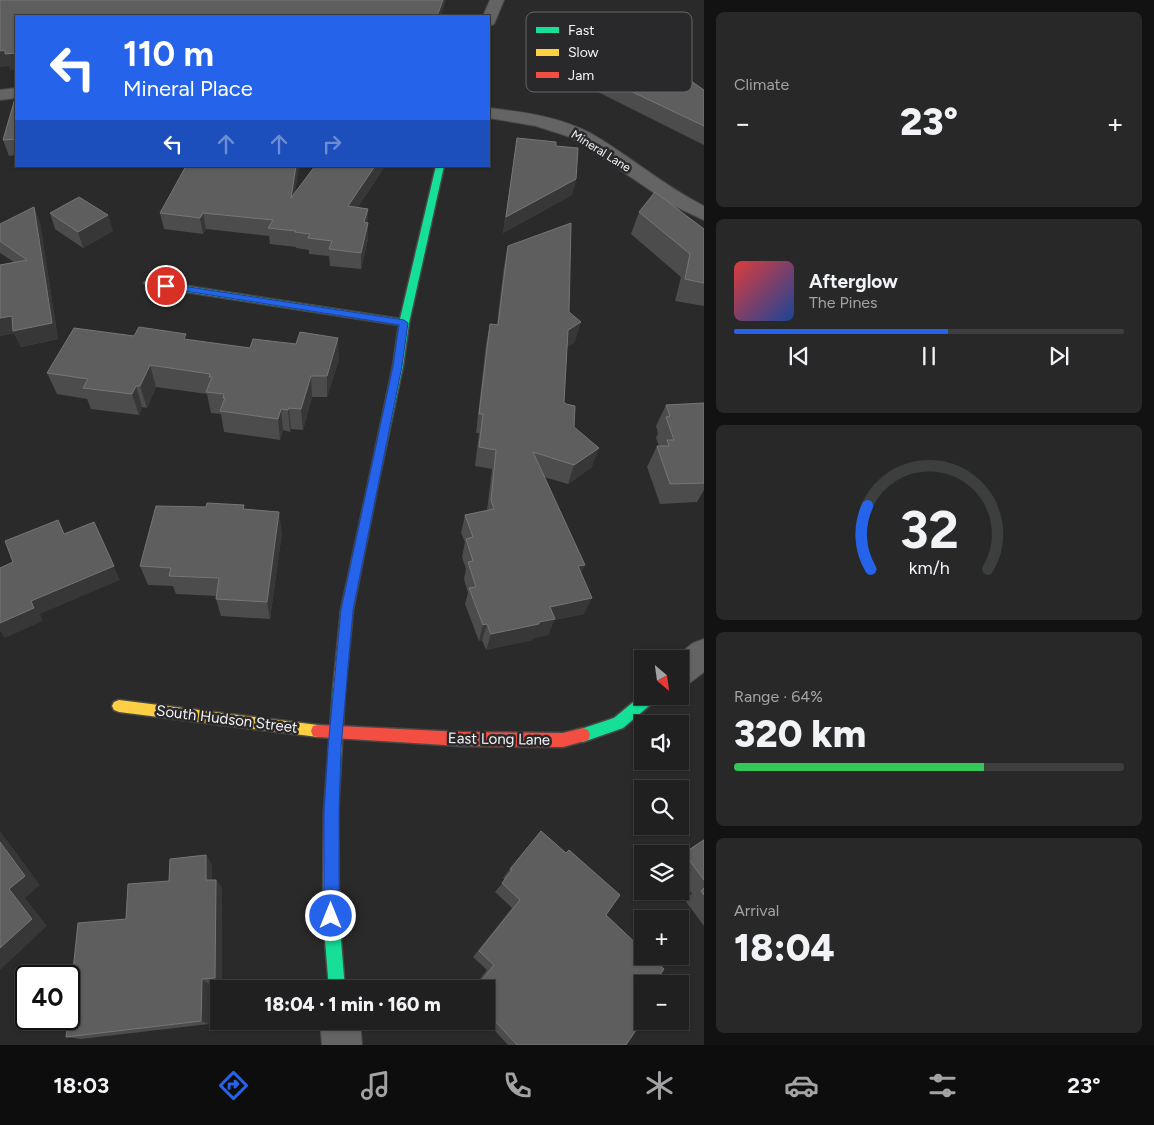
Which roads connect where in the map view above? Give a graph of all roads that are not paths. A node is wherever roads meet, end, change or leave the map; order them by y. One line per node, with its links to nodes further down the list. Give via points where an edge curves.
1 (498, 0): 2 (street)
2 (490, 19)
3 (15, 94): 4 (street)
4 (0, 95)
5 (490, 113): 7 (street, Mineral Lane, via 528,118 569,130)
6 (440, 167): 9 (street)
7 (704, 214)
8 (148, 283): 9 (street)
9 (404, 323): 14 (street, via 347,610)
10 (704, 653): 11 (street)
11 (689, 665)
12 (640, 705): 14 (street, East Long Lane, via 618,723 563,740 461,739)
13 (119, 706): 14 (street, South Hudson Street)
14 (336, 732): 15 (street, via 331,916)
15 (336, 980)
16 (341, 1030): 17 (street)
17 (342, 1045)

